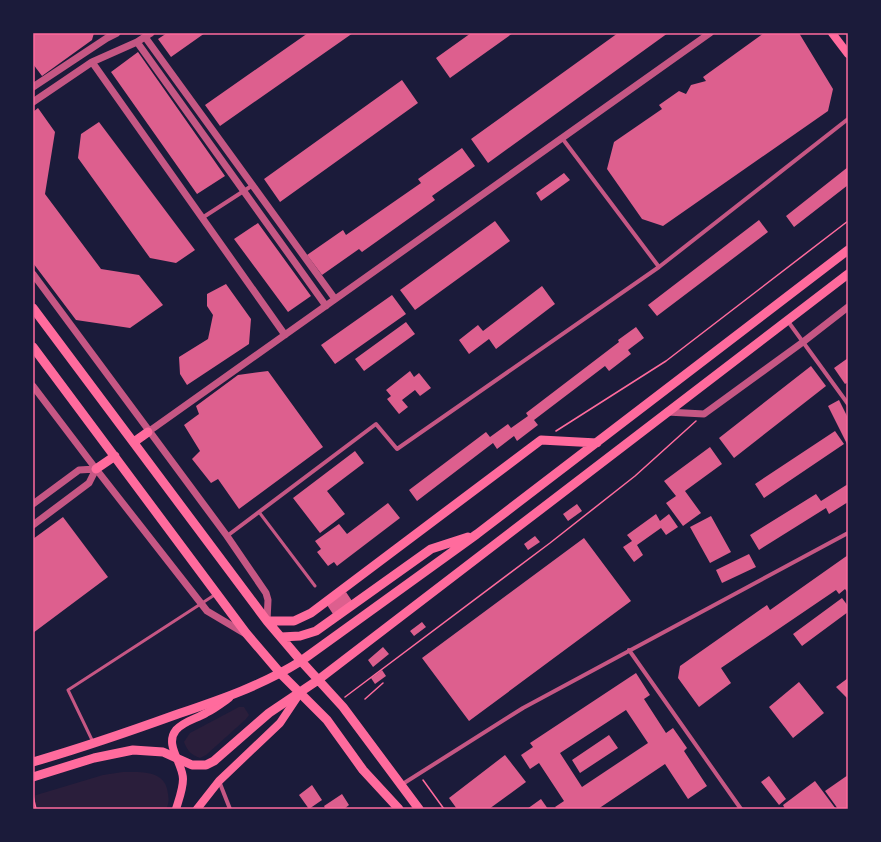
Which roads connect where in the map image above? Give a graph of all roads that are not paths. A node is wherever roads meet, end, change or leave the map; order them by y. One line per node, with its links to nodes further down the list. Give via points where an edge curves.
1 (117, 33): 8 (street)
2 (710, 33): 11 (street)
3 (832, 33): 6 (main road)
4 (148, 35): 5 (street); 12 (street)
5 (137, 42): 7 (street); 13 (street)
6 (848, 54)
7 (92, 62): 9 (street); 14 (street)
8 (33, 86)
9 (33, 102)
10 (848, 119): 16 (street)
11 (562, 138): 16 (street); 19 (street)
12 (253, 185): 13 (street); 19 (street)
13 (245, 191): 14 (street); 20 (street)
14 (202, 218): 24 (street)
15 (848, 250): 32 (main road)
16 (659, 267): 36 (street, via 397,449 376,424)
17 (33, 274): 30 (street)
18 (848, 274): 23 (main road)
19 (335, 299): 20 (street)
20 (326, 306): 24 (street)
21 (848, 307): 25 (street)
22 (33, 308): 31 (main road)
23 (787, 320): 25 (street); 29 (main road)
24 (285, 335): 30 (street)
25 (803, 342): 28 (street); 29 (street, via 704,414)
26 (33, 347): 33 (main road)
27 (33, 386): 34 (street)
28 (848, 404)
29 (667, 412): 50 (main road)
30 (148, 432): 31 (main road); 40 (street)
31 (134, 442): 44 (main road)
32 (597, 443): 39 (main road); 44 (main road, via 541,440 311,613 294,621)
33 (115, 456): 34 (main road); 42 (main road)
34 (96, 469): 35 (street, via 79,470); 37 (street, via 89,484); 43 (street)
35 (33, 504)
36 (259, 512): 40 (street); 41 (lane)
37 (33, 525)
38 (848, 533): 47 (street)
39 (477, 534): 46 (main road, via 431,549 316,631); 48 (main road)
40 (227, 536): 44 (street, via 266,593)
41 (315, 586)
42 (217, 593): 43 (lane); 45 (main road)
43 (201, 604): 45 (street, via 213,616); 53 (lane, via 68,690)
44 (267, 620): 46 (main road)
45 (246, 634): 49 (main road)
46 (281, 638): 48 (main road)
47 (629, 650): 58 (street, via 523,708); 64 (street)
48 (301, 661): 49 (main road); 50 (main road)
49 (281, 674): 51 (main road); 52 (main road)
50 (318, 680): 51 (main road); 58 (main road, via 339,702)
51 (300, 693): 54 (main road, via 269,713 214,762 192,765); 57 (main road, via 280,723); 62 (main road, via 327,720 363,770)
52 (235, 694): 53 (main road); 54 (main road, via 176,730 172,738)
53 (94, 744): 55 (main road)
54 (177, 758): 56 (main road, via 156,751 133,750 94,758); 59 (main road, via 183,788)
55 (33, 762)
56 (33, 777)
57 (219, 781): 60 (main road); 61 (street)
58 (401, 785): 63 (main road)
59 (176, 809)
60 (197, 809)
61 (230, 809)
62 (399, 809)
63 (419, 809)
64 (741, 809)

